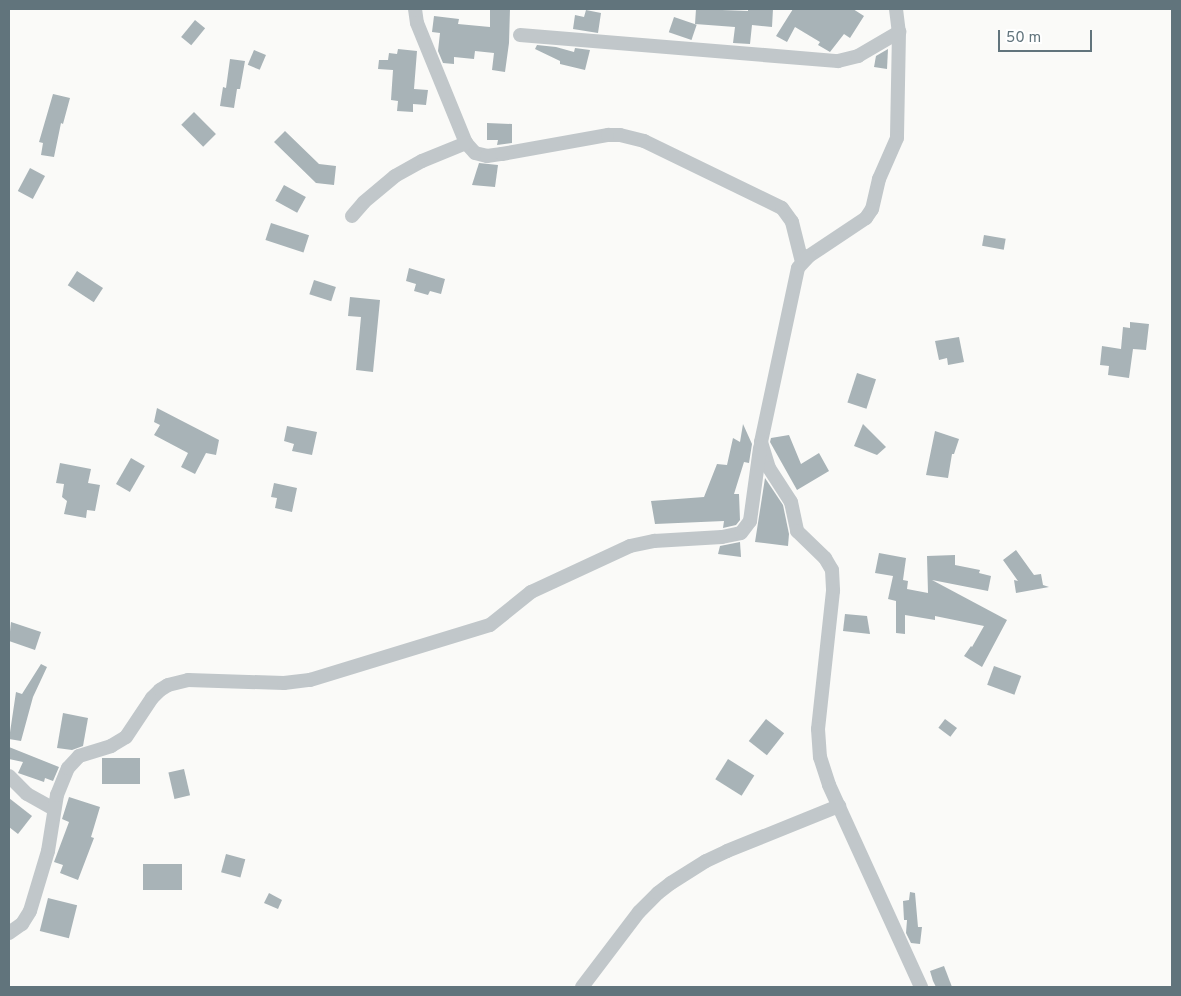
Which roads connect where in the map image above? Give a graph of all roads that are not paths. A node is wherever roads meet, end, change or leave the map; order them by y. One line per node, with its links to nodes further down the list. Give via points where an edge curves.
1 (415, 9): 5 (street)
2 (896, 9): 3 (street)
3 (899, 32): 4 (street, via 858,56 838,61); 7 (street, via 897,138 879,178 872,209 856,226)
4 (520, 36)
5 (466, 143): 6 (street, via 395,176); 7 (street, via 475,153 487,156 608,135 644,141 782,208 792,222)
6 (352, 216)
7 (802, 262): 8 (street, via 795,279)
8 (761, 442): 10 (street, via 769,468 791,502 801,537 825,558 832,570 834,591 818,742 823,770); 11 (street, via 750,521 741,533 630,546 531,592 490,625 310,680 284,683 200,679 168,685 152,698 121,742 88,752 72,762 59,788)
9 (9, 776): 11 (street, via 27,794)
10 (839, 806): 13 (street, via 728,851 677,879 639,912); 14 (street)
11 (54, 808): 12 (street, via 48,851 30,911 22,924)
12 (9, 933)
13 (582, 987)
14 (920, 987)

